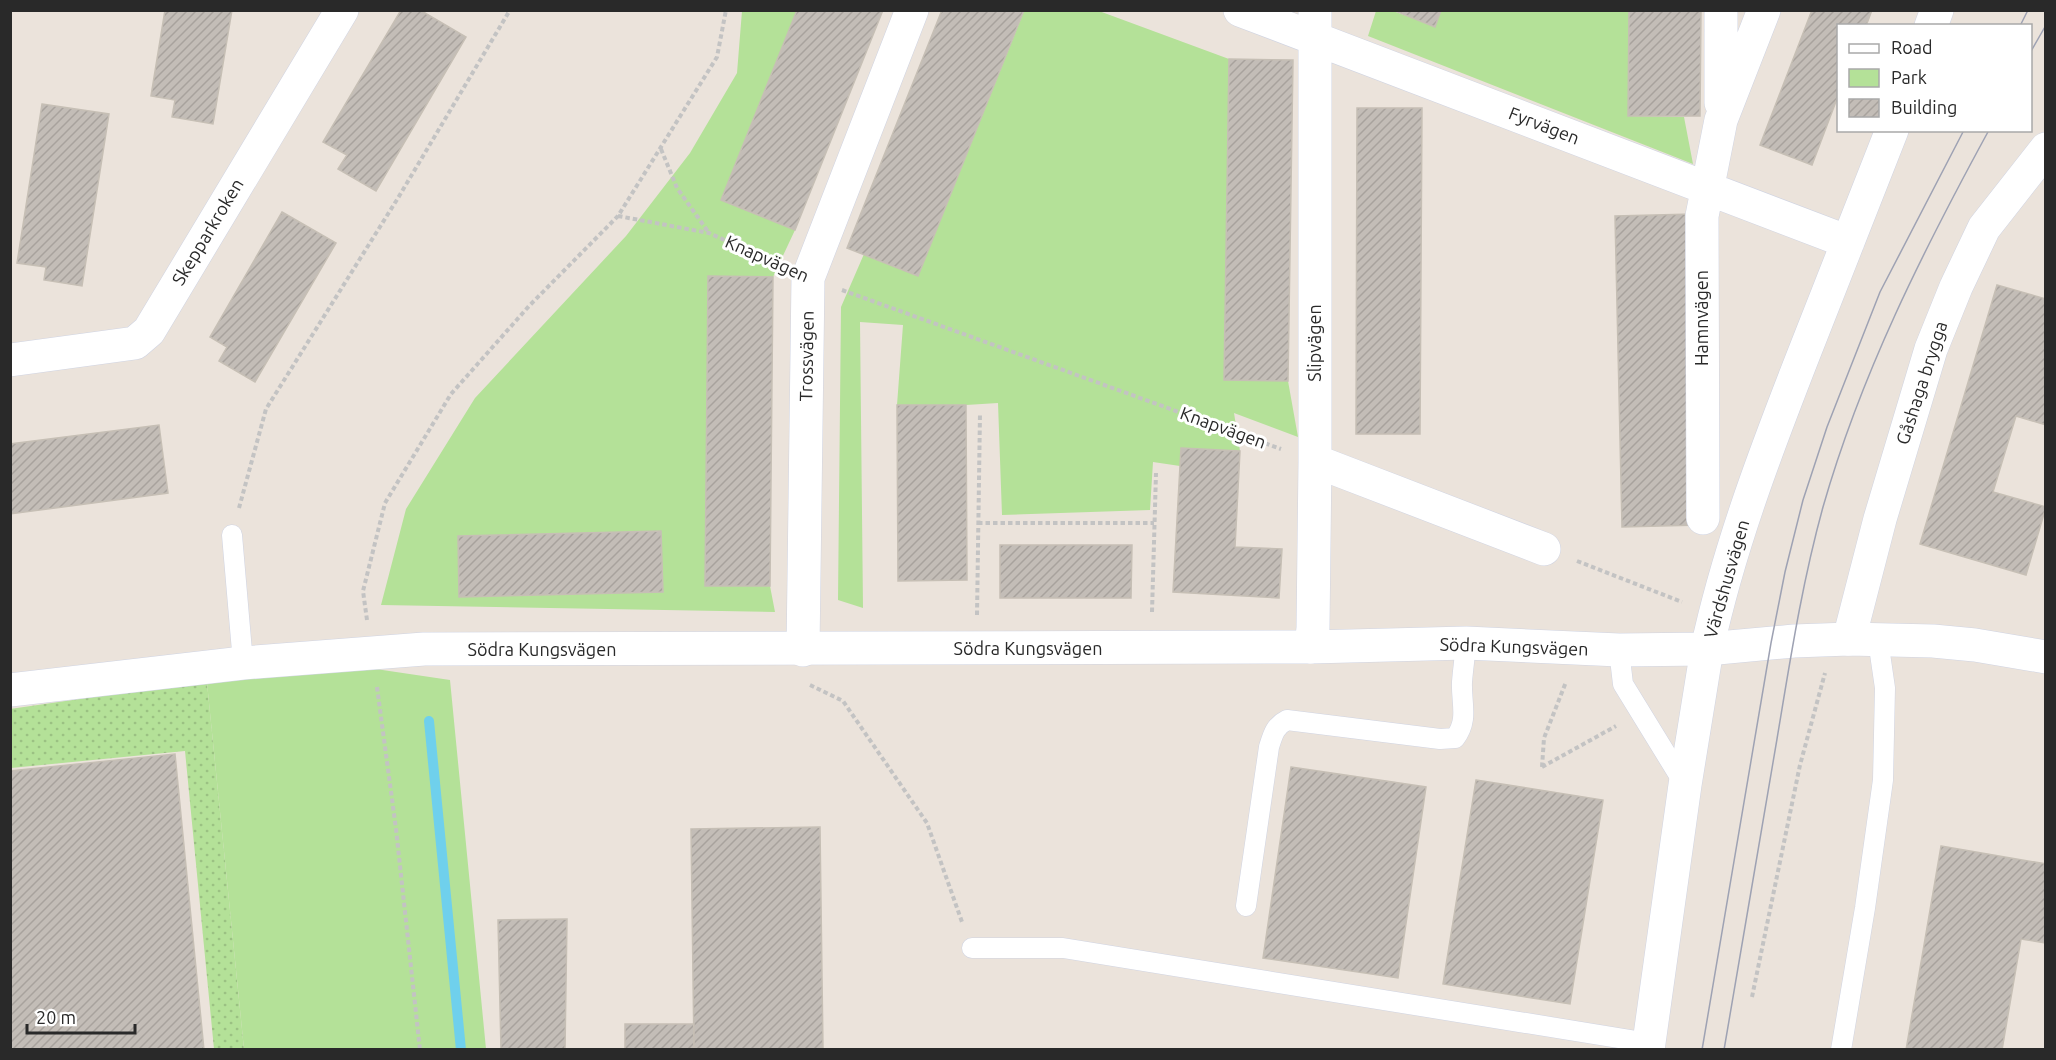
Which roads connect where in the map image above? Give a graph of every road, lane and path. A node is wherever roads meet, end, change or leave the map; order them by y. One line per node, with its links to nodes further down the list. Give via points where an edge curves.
1 (342, 10): 19 (street, Skepparkroken, via 149,331 135,343)
2 (510, 10): 26 (path, via 266,409)
3 (726, 10): 12 (path, via 717,57)
4 (912, 10): 18 (street, Trossvägen)
5 (1240, 10): 9 (street, Fyrvägen)
6 (1331, 10): 9 (street, Slipvägen)
7 (1720, 10): 10 (street, Hamnvägen)
8 (1764, 10): 10 (street, Hamnvägen)
9 (1315, 25): 14 (street, Fyrvägen); 21 (street, Slipvägen)
10 (1721, 120): 14 (street, Hamnvägen)
11 (1891, 132): 17 (street, Värdshusvägen)
12 (661, 148): 15 (path); 16 (path, Knapvägen, via 677,188)
13 (2046, 149): 31 (street, Gåshaga brygga, via 1984,228 1931,349)
14 (1707, 188): 17 (street, Fyrvägen); 23 (street, Hamnvägen, via 1702,216)
15 (618, 216): 16 (path, Knapvägen); 38 (path, via 529,306 451,394 385,503 363,591)
16 (709, 233): 18 (path, Knapvägen)
17 (1848, 242): 28 (street, Värdshusvägen, via 1776,425)
18 (808, 278): 21 (path, Knapvägen); 36 (street, Trossvägen)
19 (10, 360)
20 (980, 413): 24 (path)
21 (1315, 461): 27 (street); 33 (street, Slipvägen)
22 (1156, 473): 25 (path)
23 (1703, 518)
24 (978, 523): 25 (path); 30 (path)
25 (1154, 523): 29 (path)
26 (232, 535): 40 (lane)
27 (1544, 549): 28 (path, via 1690,605 1700,581)
28 (1724, 586): 35 (street, Värdshusvägen)
29 (1152, 616)
30 (977, 617)
31 (1851, 640): 35 (street, Södra Kungsvägen); 39 (street, Södra Kungsvägen, via 1933,641); 46 (path, via 1825,673 1800,765); 49 (lane, via 1885,688 1882,780)
32 (1466, 643): 33 (street, Södra Kungsvägen); 34 (street, Södra Kungsvägen); 44 (lane, via 1461,685 1462,729 1455,738 1287,720 1279,724 1269,747)
33 (1311, 647): 36 (street, Södra Kungsvägen)
34 (1572, 648): 37 (street, Södra Kungsvägen); 42 (path, via 1572,669 1544,738 1542,768)
35 (1707, 649): 37 (street, Södra Kungsvägen); 43 (street, Värdshusvägen)
36 (803, 650): 38 (street, Södra Kungsvägen, via 424,650); 45 (path, via 800,681 843,701 927,823)
37 (1619, 650): 43 (lane, via 1623,684)
38 (372, 654): 40 (street, Södra Kungsvägen); 48 (path)
39 (2046, 657)
40 (243, 663): 41 (street, Södra Kungsvägen)
41 (10, 690)
42 (1622, 722)
43 (1685, 785): 47 (street, Värdshusvägen)
44 (1246, 906)
45 (972, 948): 47 (lane, via 1063,948)
46 (1752, 997)
47 (1648, 1046)
48 (420, 1050)
49 (1841, 1050)

